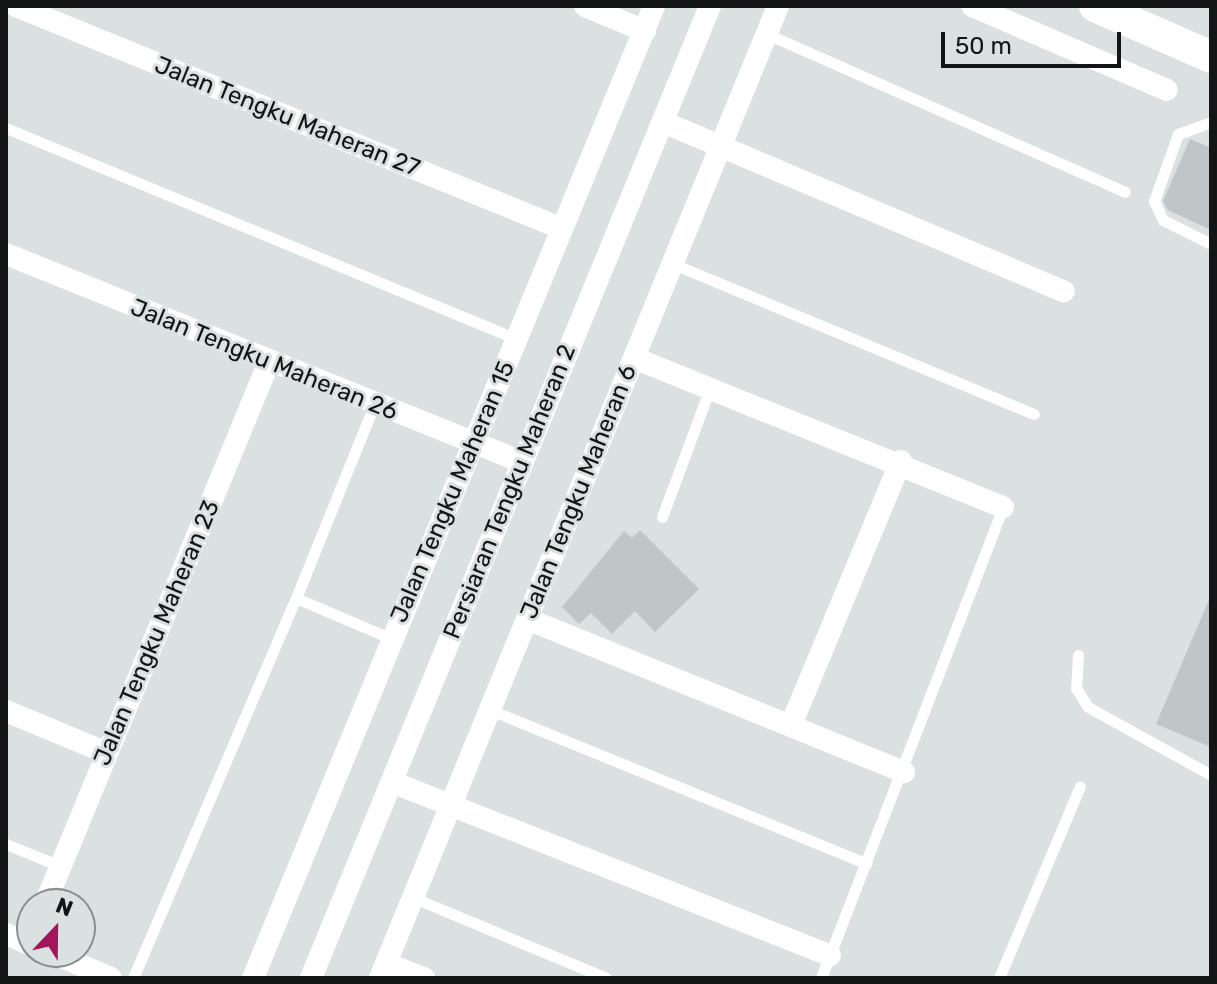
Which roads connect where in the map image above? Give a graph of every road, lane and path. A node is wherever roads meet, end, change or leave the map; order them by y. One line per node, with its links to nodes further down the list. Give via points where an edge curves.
1 (16, 6): 17 (street, Jalan Tengku Maheran 27)
2 (585, 6): 8 (street)
3 (654, 6): 8 (street, Jalan Tengku Maheran 15)
4 (710, 6): 12 (street, Persiaran Tengku Maheran 2)
5 (778, 6): 9 (street, Jalan Tengku Maheran 6)
6 (972, 6): 11 (street)
7 (1095, 6): 10 (street)
8 (645, 31): 17 (street, Jalan Tengku Maheran 15)
9 (767, 34): 15 (street, Jalan Tengku Maheran 6); 16 (lane)
10 (1211, 57)
11 (1167, 90)
12 (663, 122): 15 (street); 30 (street, Persiaran Tengku Maheran 2)
13 (1211, 122): 18 (lane, via 1178,134 1154,201 1163,220)
14 (6, 128): 22 (lane)
15 (722, 147): 20 (street, Jalan Tengku Maheran 6); 21 (street)
16 (1125, 192)
17 (558, 227): 22 (street, Jalan Tengku Maheran 15)
18 (1211, 244)
19 (6, 254): 24 (street, Jalan Tengku Maheran 26)
20 (670, 263): 23 (street, Jalan Tengku Maheran 6); 27 (lane)
21 (1064, 291)
22 (520, 340): 28 (street, Jalan Tengku Maheran 15)
23 (634, 358): 25 (street); 34 (street, Jalan Tengku Maheran 6)
24 (269, 362): 26 (street, Jalan Tengku Maheran 26); 40 (street, Jalan Tengku Maheran 23)
25 (710, 387): 29 (street); 32 (lane)
26 (374, 405): 28 (street, Jalan Tengku Maheran 26); 33 (lane)
27 (1034, 414)
28 (472, 445): 30 (street, Jalan Tengku Maheran 26); 35 (street, Jalan Tengku Maheran 15)
29 (901, 461): 31 (street); 39 (street)
30 (522, 462): 43 (street, Persiaran Tengku Maheran 2)
31 (1003, 507): 41 (lane)
32 (662, 517)
33 (296, 598): 35 (lane); 55 (lane)
34 (527, 619): 37 (street, Jalan Tengku Maheran 6); 39 (street)
35 (390, 638): 56 (street, Jalan Tengku Maheran 15)
36 (1078, 655): 42 (lane, via 1076,688 1088,707)
37 (488, 709): 45 (street, Jalan Tengku Maheran 6); 47 (lane)
38 (6, 711): 40 (street)
39 (791, 725): 41 (street)
40 (107, 753): 48 (street, Jalan Tengku Maheran 23)
41 (904, 772): 47 (lane)
42 (1211, 775)
43 (392, 782): 45 (street); 57 (street, Persiaran Tengku Maheran 2)
44 (1080, 786): 61 (lane)
45 (452, 806): 50 (street, Jalan Tengku Maheran 6); 51 (street)
46 (6, 844): 48 (lane)
47 (867, 864): 51 (lane)
48 (60, 866): 49 (street, Jalan Tengku Maheran 23)
49 (51, 888)
50 (414, 898): 53 (street, Jalan Tengku Maheran 6); 59 (lane)
51 (830, 955): 60 (lane)
52 (89, 968): 54 (street)
53 (384, 971): 58 (street)
54 (111, 978)
55 (133, 978)
56 (253, 978)
57 (311, 978)
58 (424, 978)
59 (606, 978)
60 (821, 978)
61 (999, 978)

